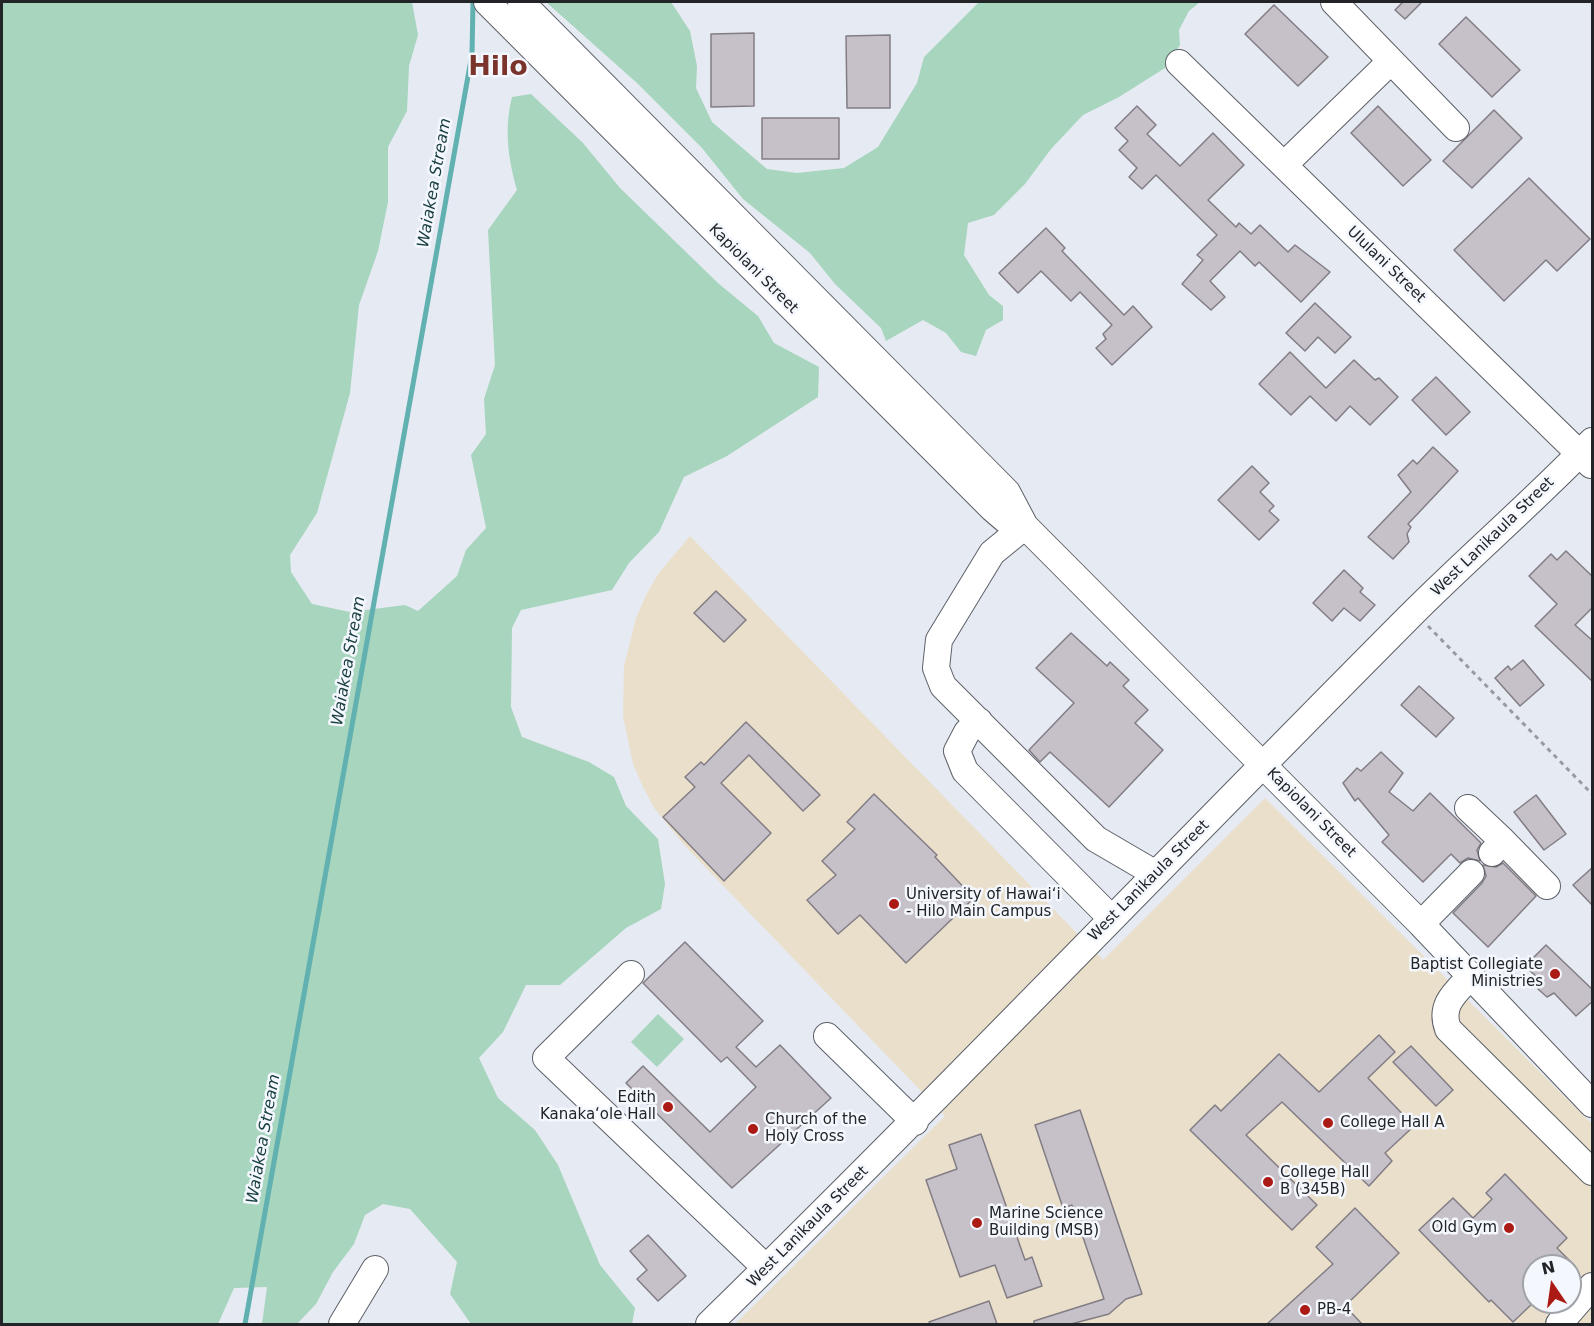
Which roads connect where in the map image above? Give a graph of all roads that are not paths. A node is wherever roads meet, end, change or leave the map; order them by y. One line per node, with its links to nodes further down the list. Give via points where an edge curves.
1 (487, 2): 9 (street, Kapiolani Street, via 993,509 1007,520)
2 (1334, 2): 4 (street)
3 (523, 3): 9 (street, Kapiolani Street, via 1007,492)
4 (1391, 61): 6 (street); 7 (street)
5 (1179, 63): 7 (street, Ululani Street)
6 (1456, 128)
7 (1284, 165): 8 (street, Ululani Street)
8 (1588, 454): 11 (street, West Lanikaula Street, via 1414,612)
9 (1025, 526): 10 (street, via 992,553 939,640 936,668 943,686); 11 (street, Kapiolani Street)
10 (979, 721): 14 (street, via 1096,839); 16 (street, via 957,751 965,771)
11 (1263, 765): 14 (street, West Lanikaula Street); 17 (street, Kapiolani Street)
12 (1468, 808): 15 (street, via 1497,847)
13 (1471, 873): 17 (street)
14 (1156, 874): 16 (street, West Lanikaula Street)
15 (1547, 886)
16 (1112, 918): 22 (street, West Lanikaula Street)
17 (1421, 924): 19 (street, Kapiolani Street)
18 (631, 974): 24 (street, via 546,1058)
19 (1470, 977): 21 (street, Kapiolani Street); 23 (street, via 1447,1004 1448,1029)
20 (827, 1036): 22 (street)
21 (1593, 1104)
22 (915, 1122): 24 (street, West Lanikaula Street)
23 (1593, 1172)
24 (766, 1268): 28 (street, West Lanikaula Street)
25 (375, 1269): 27 (street)
26 (1593, 1286): 29 (street)
27 (342, 1324)
28 (709, 1324)
29 (1559, 1324)

